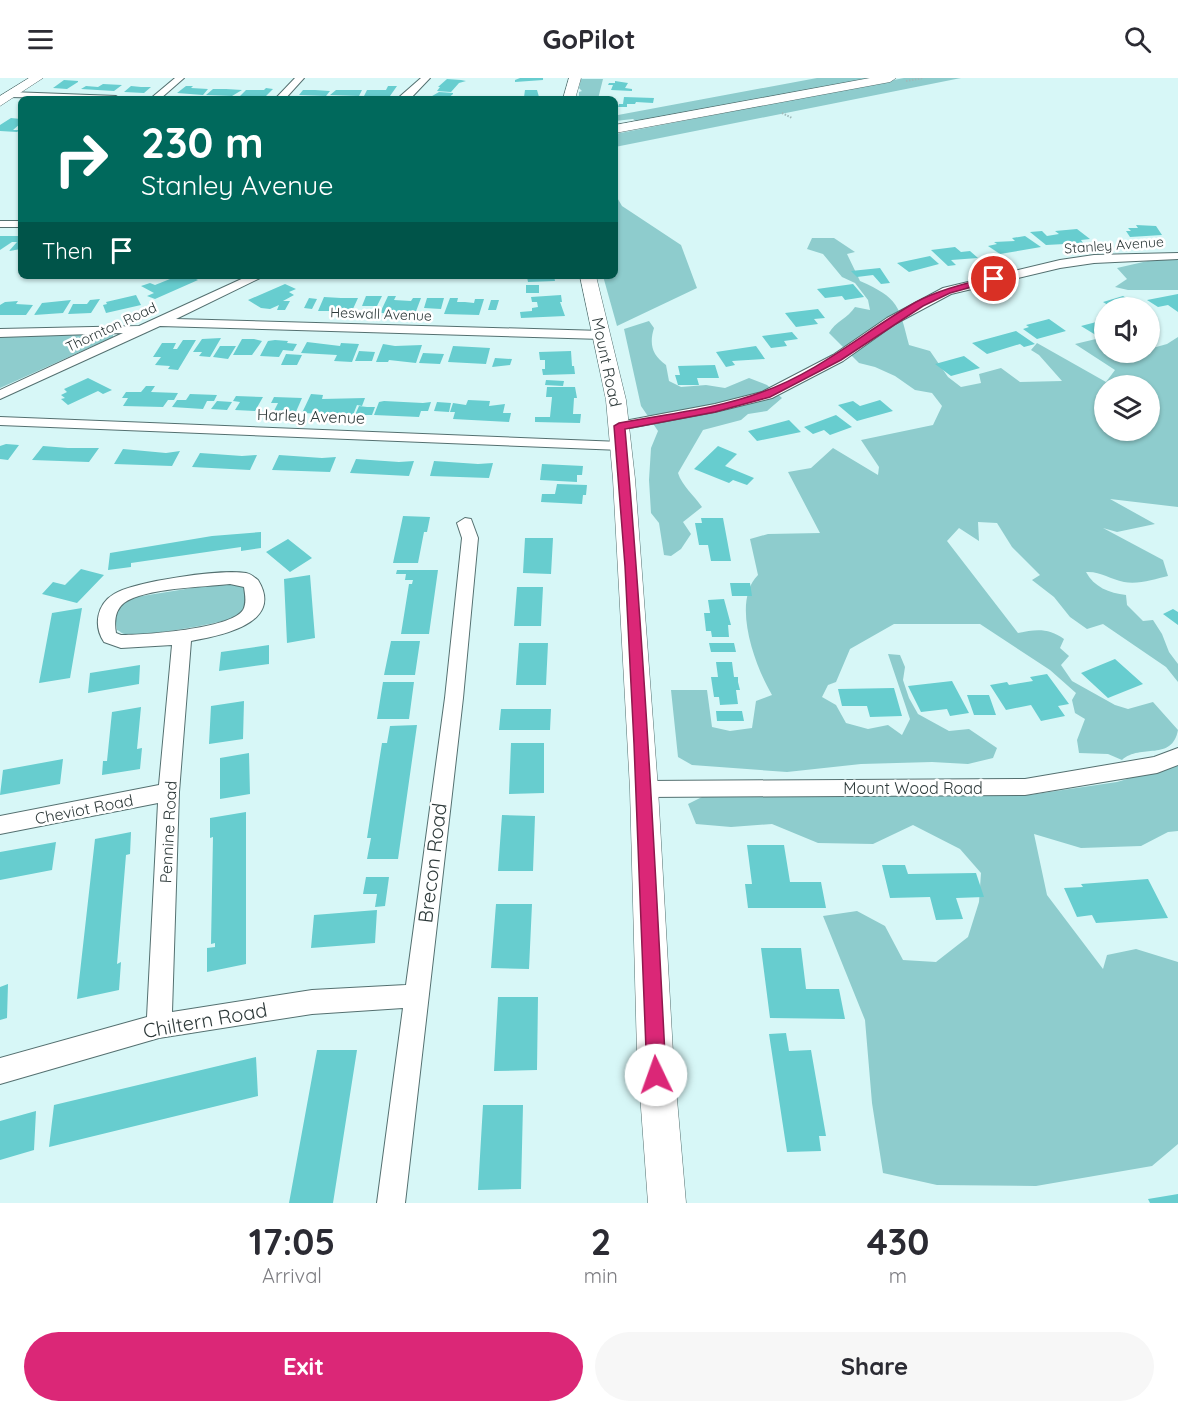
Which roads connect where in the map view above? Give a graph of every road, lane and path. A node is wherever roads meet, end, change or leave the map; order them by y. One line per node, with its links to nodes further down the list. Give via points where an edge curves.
1 (37, 78): 11 (main road)
2 (180, 78): 7 (street)
3 (300, 78): 8 (street)
4 (426, 78): 9 (street)
5 (575, 78): 10 (main road)
6 (890, 78): 12 (main road)
7 (159, 96)
8 (283, 96)
9 (408, 96)
10 (570, 96)
11 (6, 98)
12 (618, 128)
13 (18, 224): 14 (street)
14 (0, 225)
15 (1178, 256): 24 (street, Stanley Avenue, via 1071,262 955,289 920,304 838,358 767,394)
16 (589, 279): 21 (main road, Mount Road)
17 (237, 281): 18 (street, Thornton Road)
18 (159, 322): 19 (street, Thornton Road); 21 (street, Heswall Avenue)
19 (144, 329): 20 (street); 22 (street, Thornton Road)
20 (0, 333)
21 (602, 335): 24 (main road, Mount Road)
22 (0, 395)
23 (0, 421): 24 (street, Harley Avenue)
24 (620, 436): 28 (main road, Mount Road)
25 (465, 524): 31 (street, Brecon Road, via 470,538 454,698)
26 (182, 637): 26 (street, via 123,643 112,640 106,626 110,608 119,597 136,591 230,578 252,584 253,608 243,620 222,629); 29 (street, Pennine Road)
27 (1178, 756): 28 (street, Mount Wood Road, via 1157,765 1025,787)
28 (644, 789): 35 (main road, Mount Road, via 655,1053)
29 (169, 792): 30 (street, Cheviot Road); 32 (street, Pennine Road)
30 (0, 825)
31 (415, 996): 32 (street, Chiltern Road, via 312,1002); 34 (street, Brecon Road)
32 (159, 1026): 33 (street, Chiltern Road)
33 (0, 1071)
34 (391, 1203)
35 (667, 1203)

